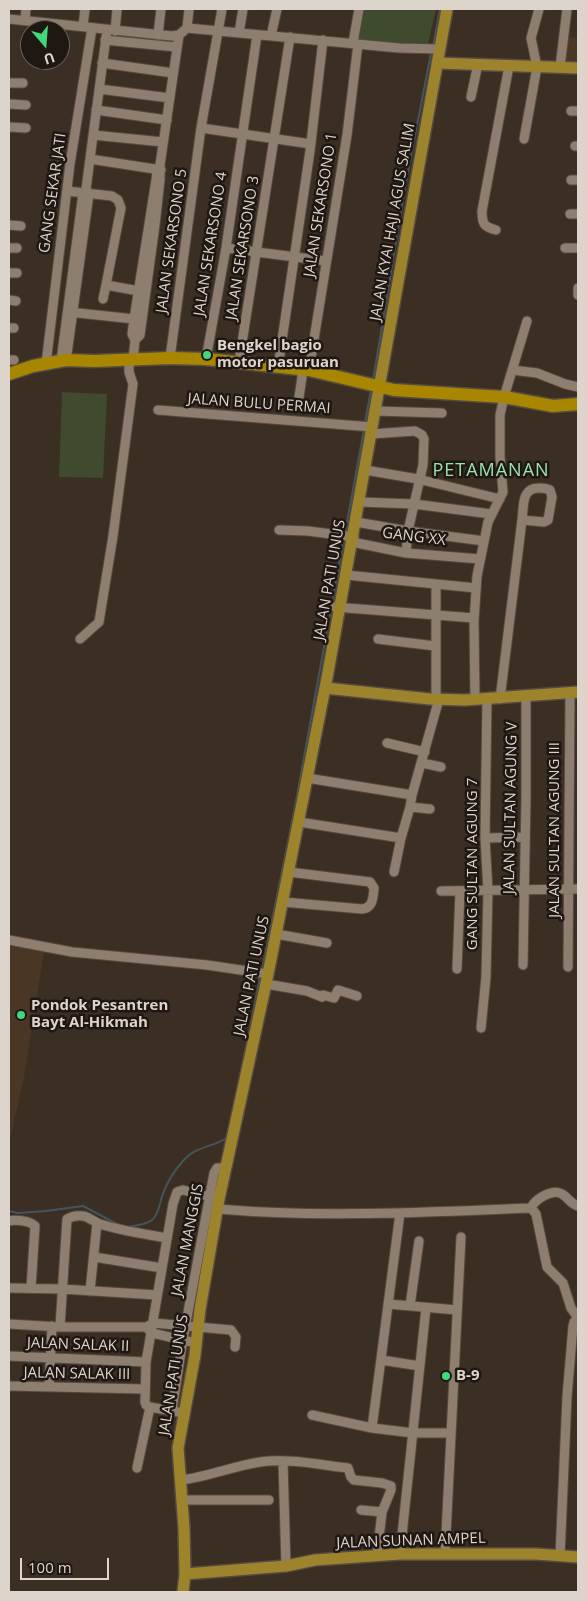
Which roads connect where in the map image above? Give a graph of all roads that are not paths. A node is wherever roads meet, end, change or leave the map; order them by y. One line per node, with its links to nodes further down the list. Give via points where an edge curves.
1 (26, 9): 14 (street)
2 (85, 9): 16 (street, GANG SEKAR JATI)
3 (117, 9): 19 (street)
4 (160, 9): 21 (street)
5 (189, 9): 17 (street)
6 (222, 9): 18 (street, JALAN SEKARSONO 5)
7 (243, 9): 20 (street)
8 (277, 9): 24 (street)
9 (359, 9): 27 (street, JALAN SEKARSONO 1)
10 (447, 9): 29 (main road, JALAN KYAI HAJI AGUS SALIM)
11 (538, 9): 34 (street, via 531,38)
12 (567, 9): 35 (street)
13 (9, 19): 14 (street)
14 (25, 20)
15 (70, 25): 16 (street)
16 (88, 27): 19 (street); 58 (street, GANG SEKAR JATI)
17 (187, 28): 18 (street); 22 (street)
18 (217, 30): 20 (street); 49 (street, JALAN SEKARSONO 5)
19 (109, 33): 21 (street); 28 (street); 30 (street)
20 (239, 33): 23 (street)
21 (158, 35): 22 (street)
22 (179, 35): 28 (street)
23 (257, 35): 24 (street); 50 (street, JALAN SEKARSONO 4)
24 (272, 36): 25 (street)
25 (290, 37): 26 (street); 52 (street, JALAN SEKARSONO 3)
26 (323, 40): 27 (street); 55 (street)
27 (356, 44): 29 (street); 68 (street, JALAN SEKARSONO 1, via 345,144)
28 (176, 47): 37 (street)
29 (438, 49): 31 (main road, JALAN KYAI HAJI AGUS SALIM)
30 (102, 63): 37 (street); 40 (street)
31 (437, 63): 32 (main road); 89 (main road, JALAN KYAI HAJI AGUS SALIM)
32 (478, 64): 33 (main road); 41 (street)
33 (509, 66): 34 (main road); 62 (street, via 482,211 484,225)
34 (541, 67): 35 (main road); 53 (street)
35 (560, 67): 36 (main road)
36 (578, 68)
37 (173, 73): 42 (street)
38 (9, 83): 39 (street)
39 (23, 83)
40 (98, 88): 42 (street); 45 (street)
41 (471, 97)
42 (170, 98): 46 (street)
43 (9, 104): 44 (street)
44 (26, 105)
45 (96, 110): 46 (street); 51 (street)
46 (167, 120): 54 (street)
47 (9, 127): 48 (street)
48 (26, 128)
49 (201, 128): 50 (street); 79 (street, JALAN SEKARSONO 5)
50 (242, 134): 52 (street); 63 (street, JALAN SEKARSONO 4)
51 (93, 135): 54 (street); 56 (street)
52 (274, 138): 55 (street); 66 (street, JALAN SEKARSONO 3)
53 (524, 139)
54 (163, 142): 57 (street)
55 (311, 144): 67 (street)
56 (90, 159): 57 (street); 59 (street)
57 (160, 168): 69 (street)
58 (67, 191): 59 (street); 84 (street, GANG SEKAR JATI)
59 (86, 192): 70 (street, via 115,198 121,208); 75 (street)
60 (9, 225): 61 (street)
61 (20, 226)
62 (496, 230)
63 (226, 248): 66 (street); 80 (street, JALAN SEKARSONO 4)
64 (565, 248): 65 (street)
65 (578, 248)
66 (256, 253): 67 (street); 83 (street, JALAN SEKARSONO 3)
67 (294, 257): 68 (street); 85 (street)
68 (326, 261): 86 (street, JALAN SEKARSONO 1)
69 (144, 280): 72 (street); 78 (street, via 140,335)
70 (106, 285): 72 (street); 74 (street)
71 (578, 288): 73 (street)
72 (139, 291): 76 (street)
73 (578, 295)
74 (103, 299)
75 (70, 312): 76 (street); 82 (street)
76 (134, 319): 78 (street, via 132,334)
77 (527, 321): 87 (street)
78 (136, 340): 81 (street)
79 (170, 358): 80 (highway); 81 (highway)
80 (206, 359): 83 (highway)
81 (131, 360): 82 (highway); 119 (street, via 129,372 133,384 99,622)
82 (64, 361): 84 (highway)
83 (239, 362): 85 (highway)
84 (46, 364): 88 (highway)
85 (278, 367): 86 (highway)
86 (306, 370): 89 (highway); 92 (street, JALAN SEKARSONO 1)
87 (512, 370): 90 (street, via 537,373); 91 (street)
88 (9, 374)
89 (374, 386): 91 (highway); 95 (main road, JALAN PATI UNUS)
90 (578, 388)
91 (494, 397): 93 (highway, via 553,406); 100 (street, via 500,414 503,492)
92 (298, 404)
93 (578, 404)
94 (158, 410): 97 (street, JALAN BULU PERMAI)
95 (375, 411): 96 (street); 97 (main road, JALAN PATI UNUS)
96 (442, 413)
97 (367, 428): 98 (main road, JALAN PATI UNUS); 99 (street, JALAN BULU PERMAI, via 415,431 422,435 423,465)
98 (365, 470): 99 (street); 101 (main road, JALAN PATI UNUS)
99 (418, 479): 100 (street); 102 (street)
100 (500, 499): 103 (street)
101 (359, 502): 102 (street); 105 (main road, JALAN PATI UNUS)
102 (414, 504): 103 (street); 107 (street)
103 (491, 514): 109 (street)
104 (522, 520): 104 (street, via 547,522 550,490 528,490); 126 (street)
105 (356, 522): 107 (street); 108 (main road, JALAN PATI UNUS)
106 (279, 530): 108 (street, GANG XX)
107 (408, 531): 109 (street); 110 (street)
108 (349, 537): 110 (street, GANG XX); 112 (main road, JALAN PATI UNUS)
109 (479, 540): 111 (street)
110 (406, 553): 111 (street, GANG XX)
111 (476, 558): 114 (street)
112 (346, 575): 113 (street); 115 (main road, JALAN PATI UNUS)
113 (436, 584): 114 (street); 116 (street)
114 (472, 587): 117 (street)
115 (338, 608): 116 (street); 121 (main road, JALAN PATI UNUS)
116 (436, 615): 117 (street); 120 (street)
117 (470, 618): 127 (street)
118 (378, 638): 120 (street)
119 (80, 639)
120 (435, 646): 124 (street)
121 (325, 688): 124 (main road); 132 (main road, JALAN PATI UNUS)
122 (574, 693): 123 (main road); 134 (street, JALAN SULTAN AGUNG III)
123 (526, 696): 126 (main road); 138 (street, JALAN SULTAN AGUNG V)
124 (438, 699): 127 (main road); 129 (street)
125 (487, 699): 126 (main road); 127 (main road); 140 (street, GANG SULTAN AGUNG 7)
126 (500, 699)
127 (470, 700)
128 (387, 743): 129 (street)
129 (425, 752): 130 (street)
130 (422, 763): 131 (street); 133 (street)
131 (441, 767)
132 (307, 778): 133 (street); 137 (main road, JALAN PATI UNUS)
133 (412, 795): 135 (street)
134 (574, 795): 143 (street, JALAN SULTAN AGUNG III)
135 (410, 807): 136 (street); 139 (street)
136 (430, 809)
137 (298, 822): 139 (street); 141 (main road, JALAN PATI UNUS)
138 (525, 837): 140 (street); 144 (street, JALAN SULTAN AGUNG V)
139 (401, 838): 142 (street)
140 (485, 838): 147 (street, GANG SULTAN AGUNG 7)
141 (288, 872): 148 (main road, JALAN PATI UNUS); 148 (street, via 370,882 374,888 371,904 362,909)
142 (394, 872)
143 (574, 889): 144 (street); 153 (street, JALAN SULTAN AGUNG III)
144 (524, 890): 147 (street); 152 (street, JALAN SULTAN AGUNG V)
145 (441, 891): 146 (street)
146 (460, 891): 147 (street); 154 (street)
147 (488, 891): 157 (street, GANG SULTAN AGUNG 7)
148 (283, 902): 149 (main road, JALAN PATI UNUS)
149 (276, 934): 151 (street); 155 (main road, JALAN PATI UNUS)
150 (9, 940): 155 (street, via 72,952 207,965)
151 (327, 943)
152 (523, 965)
153 (568, 966)
154 (457, 969)
155 (265, 976): 156 (street, via 322,997 334,998 338,990); 158 (main road, JALAN PATI UNUS)
156 (357, 996)
157 (481, 1028)
158 (215, 1200): 161 (street, via 256,1212); 165 (street, via 183,1190 177,1192); 181 (main road, JALAN PATI UNUS)
159 (535, 1203): 160 (street, via 548,1194 560,1193); 161 (street); 178 (street, via 547,1267 563,1284)
160 (578, 1206)
161 (400, 1213): 174 (street)
162 (9, 1221): 170 (street, via 34,1224)
163 (97, 1223): 165 (street); 167 (street); 171 (street, via 76,1215 68,1219)
164 (461, 1237): 177 (street)
165 (167, 1238): 168 (street)
166 (419, 1241): 175 (street)
167 (94, 1257): 168 (street); 172 (street)
168 (162, 1268): 173 (street)
169 (9, 1288): 170 (street)
170 (31, 1288): 171 (street)
171 (62, 1289): 172 (street); 180 (street)
172 (90, 1292): 173 (street)
173 (157, 1295): 182 (street)
174 (388, 1304): 175 (street); 187 (street)
175 (410, 1306): 176 (street)
176 (426, 1308): 177 (street); 189 (street)
177 (457, 1310): 198 (street)
178 (578, 1318): 209 (street, via 574,1322 568,1397)
179 (9, 1324): 180 (street)
180 (56, 1327): 182 (street); 186 (street)
181 (192, 1327): 182 (street); 183 (main road, JALAN PATI UNUS); 184 (street, via 231,1330 236,1337)
182 (150, 1328): 183 (street); 188 (street)
183 (189, 1341): 194 (main road, JALAN PATI UNUS)
184 (235, 1347)
185 (9, 1356): 186 (street, JALAN SALAK II)
186 (50, 1358): 188 (street, JALAN SALAK II); 191 (street)
187 (381, 1360): 189 (street); 196 (street)
188 (146, 1362): 192 (street)
189 (420, 1366): 197 (street)
190 (9, 1386): 191 (street, JALAN SALAK III)
191 (50, 1387): 192 (street, JALAN SALAK III)
192 (144, 1389): 193 (street, via 145,1402)
193 (150, 1407): 194 (street); 200 (street)
194 (178, 1412): 201 (main road, JALAN PATI UNUS)
195 (312, 1415): 196 (street)
196 (372, 1428): 197 (street)
197 (412, 1433): 198 (street); 206 (street)
198 (451, 1433): 207 (street)
199 (283, 1462): 201 (street, via 246,1465); 205 (street, via 348,1468 354,1480 390,1484 391,1490); 211 (street)
200 (137, 1468)
201 (181, 1480): 202 (main road, JALAN PATI UNUS)
202 (182, 1500): 203 (street); 212 (main road, JALAN PATI UNUS)
203 (269, 1500)
204 (361, 1510): 205 (street)
205 (382, 1512): 208 (street)
206 (400, 1554): 207 (main road, JALAN SUNAN AMPEL); 208 (main road, JALAN SUNAN AMPEL)
207 (445, 1554): 209 (main road, JALAN SUNAN AMPEL)
208 (377, 1555): 211 (main road, JALAN SUNAN AMPEL)
209 (560, 1556): 210 (main road, JALAN SUNAN AMPEL)
210 (578, 1557)
211 (286, 1566): 212 (main road, JALAN SUNAN AMPEL)
212 (185, 1574): 213 (main road, JALAN PATI UNUS)
213 (183, 1592)

